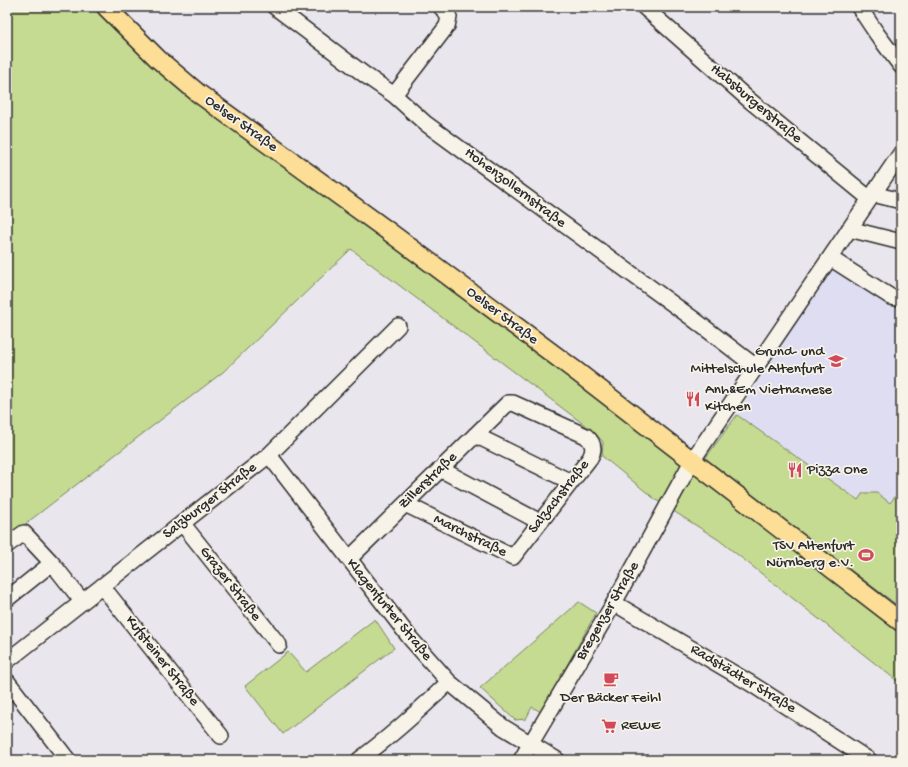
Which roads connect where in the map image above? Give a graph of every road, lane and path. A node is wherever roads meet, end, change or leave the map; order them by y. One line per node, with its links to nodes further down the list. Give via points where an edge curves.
1 (106, 7): 20 (main road, Oelser Straße, via 158,59 198,93 507,320)
2 (275, 7): 7 (street, Hohenzollernstraße)
3 (441, 7): 7 (street, via 448,17 447,26)
4 (644, 7): 9 (street, Habsburgerstraße, via 754,104)
5 (859, 7): 6 (street)
6 (901, 66)
7 (394, 95): 16 (street, Hohenzollernstraße, via 426,123)
8 (900, 155): 9 (street, Bregenzer Straße)
9 (871, 196): 10 (street); 11 (street, Bregenzer Straße)
10 (901, 201)
11 (849, 229): 12 (street); 13 (street, Bregenzer Straße)
12 (901, 242)
13 (830, 258): 14 (street, via 891,297); 16 (street, Bregenzer Straße)
14 (901, 298)
15 (398, 326): 19 (street, Salzburger Straße)
16 (756, 367): 20 (street, Bregenzer Straße)
17 (475, 435): 18 (street, Zillerstraße, via 508,403 513,403); 21 (street, Zillerstraße); 22 (street)
18 (586, 436): 22 (street, Salzachstraße, via 593,447 592,454)
19 (269, 455): 25 (street, Salzburger Straße); 28 (street, Klagenfurter Straße)
20 (692, 461): 33 (street, Bregenzer Straße); 34 (main road, Oelser Straße)
21 (440, 469): 23 (street, Zillerstraße); 24 (street)
22 (571, 482): 24 (street, Salzachstraße)
23 (405, 504): 27 (street, Marchstraße); 28 (street, Zillerstraße)
24 (540, 522): 27 (street, Salzachstraße)
25 (182, 523): 30 (street, Salzburger Straße); 35 (street, Grazer Straße)
26 (7, 545): 29 (street, via 24,533)
27 (513, 557)
28 (349, 559): 38 (street, Klagenfurter Straße, via 410,638)
29 (52, 563): 31 (street); 32 (street)
30 (102, 586): 32 (street, Salzburger Straße); 39 (street, Kufsteiner Straße)
31 (7, 599)
32 (82, 601): 36 (street, Salzburger Straße)
33 (614, 603): 40 (street, Bregenzer Straße); 41 (street, Radstädter Straße, via 782,702)
34 (901, 622)
35 (279, 645)
36 (7, 661)
37 (7, 682): 42 (street)
38 (449, 682): 40 (street, Klagenfurter Straße, via 503,727); 43 (street, via 409,720)
39 (221, 736)
40 (530, 744): 44 (street, Bregenzer Straße); 45 (street, Klagenfurter Straße)
41 (851, 755): 46 (street, Radstädter Straße)
42 (68, 760)
43 (359, 760)
44 (521, 760)
45 (557, 760)
46 (869, 760)

